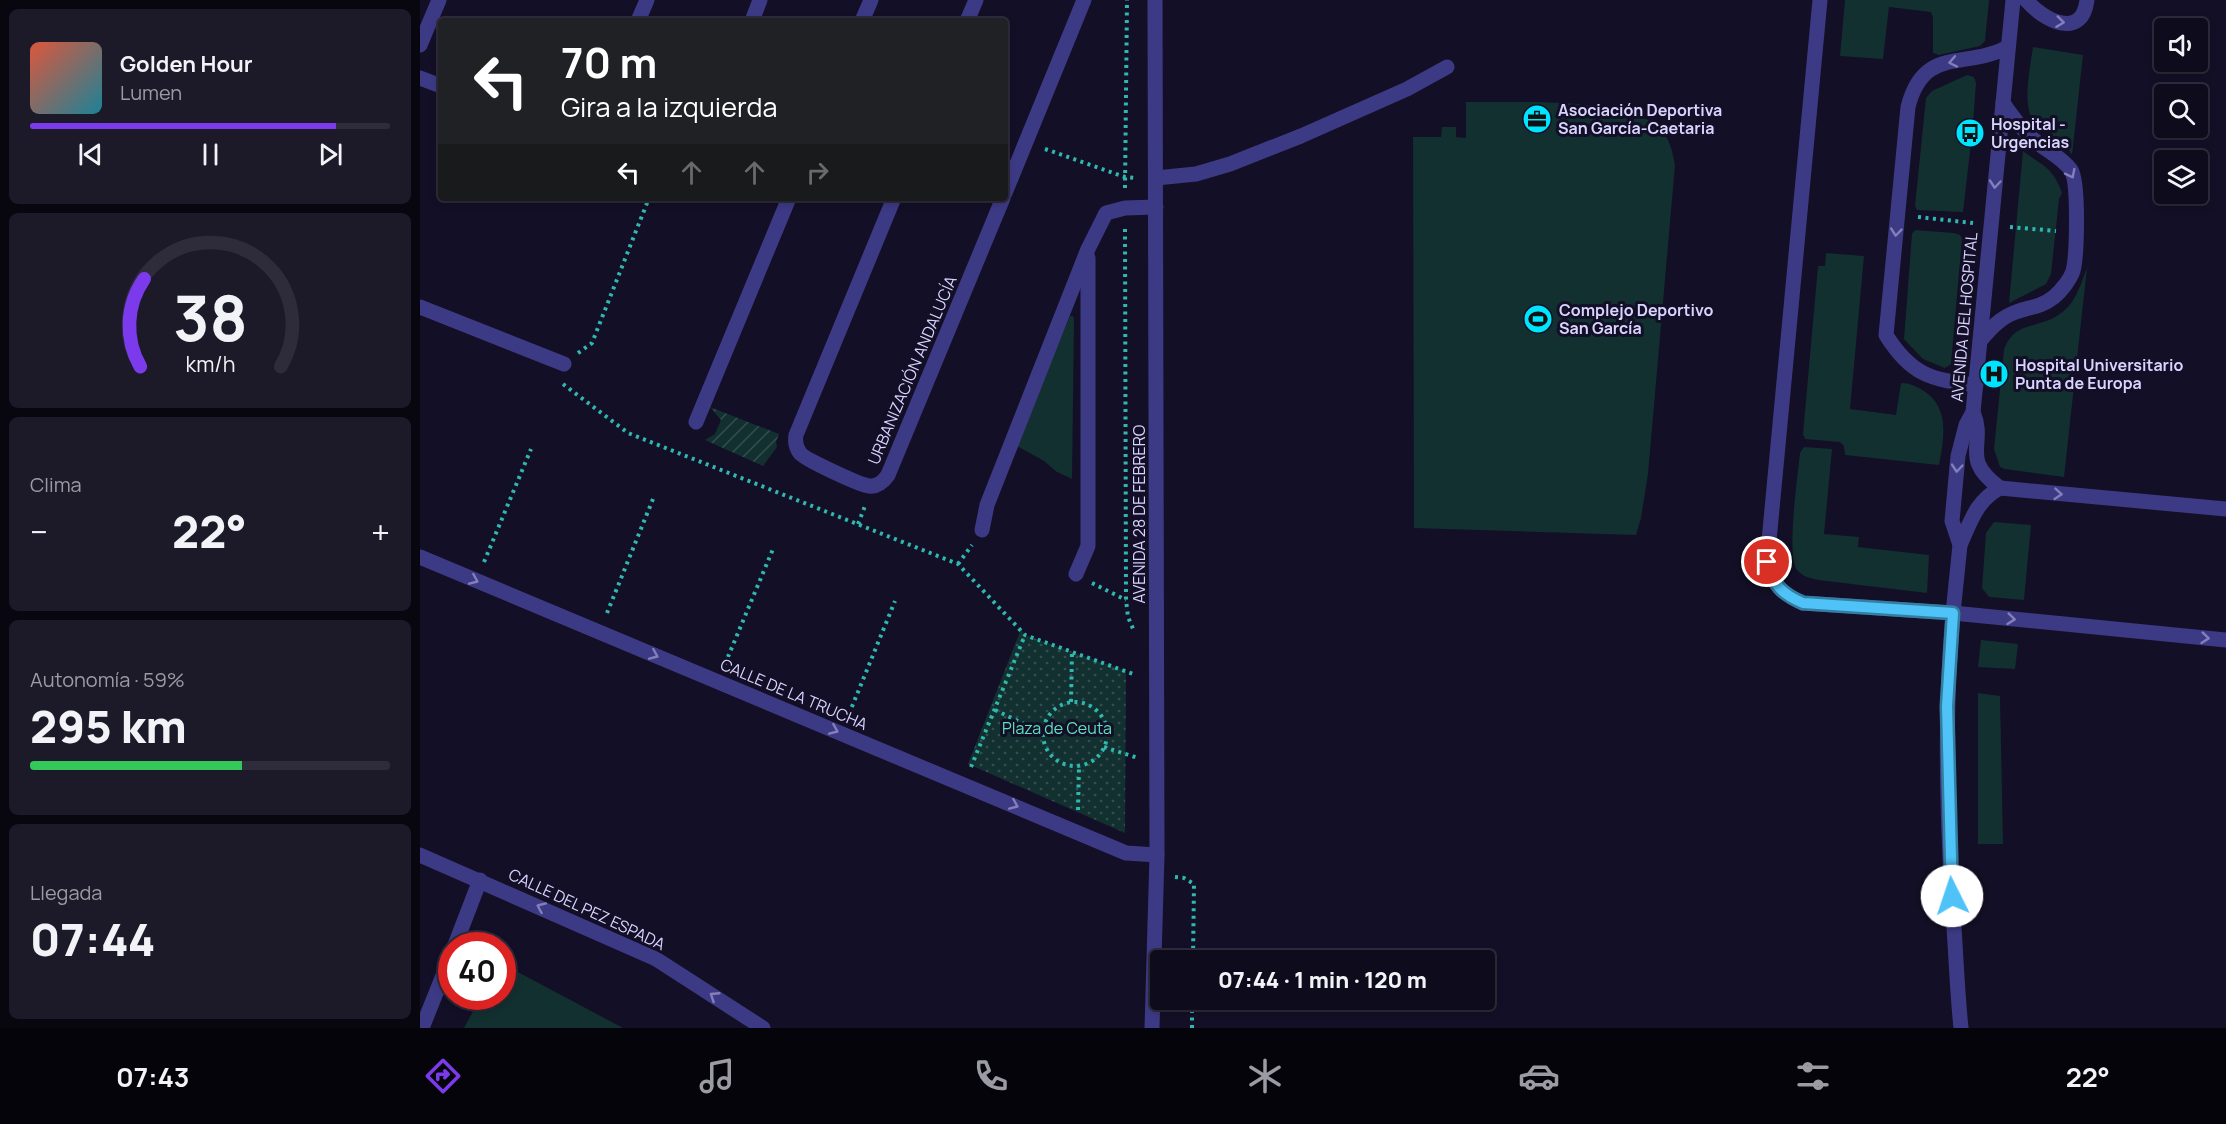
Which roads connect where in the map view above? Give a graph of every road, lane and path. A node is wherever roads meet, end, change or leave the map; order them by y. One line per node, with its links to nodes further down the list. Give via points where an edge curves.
1 (439, 0): 16 (street)
2 (647, 0): 12 (street)
3 (760, 0): 13 (street)
4 (871, 0): 14 (street)
5 (976, 0): 15 (street)
6 (1084, 0): 22 (street)
7 (1155, 0): 23 (street, AVENIDA 28 DE FEBRERO)
8 (1820, 0): 48 (street, via 1767,562 1777,588 1803,603)
9 (2013, 0): 17 (street, AVENIDA DEL HOSPITAL)
10 (2026, 0): 11 (street, one-way to 11, via 2049,20 2066,24 2080,17)
11 (2086, 0)
12 (639, 18)
13 (753, 18)
14 (863, 18)
15 (968, 18)
16 (422, 36)
17 (2008, 46): 21 (street, AVENIDA DEL HOSPITAL); 33 (street, one-way to 33, via 1994,54 1929,69 1918,79 1908,107 1895,236 1886,335 1899,356 1918,371 1944,382)
18 (1447, 67): 23 (street, via 1375,103 1230,164 1196,174)
19 (420, 78): 20 (street)
20 (438, 85)
21 (2003, 103): 31 (street, AVENIDA DEL HOSPITAL, one-way to 31); 31 (street, one-way to 31, via 2026,132 2073,172 2077,196 2073,272 2053,297 1998,322)
22 (1026, 142): 23 (path, via 1125,177); 24 (street)
23 (1156, 178): 28 (street, AVENIDA 28 DE FEBRERO)
24 (1008, 186)
25 (788, 201): 35 (street)
26 (893, 201): 27 (street, URBANIZACIÓN ANDALUCÍA, via 795,441 804,458 866,486 879,484 888,475)
27 (1002, 201)
28 (1156, 207): 29 (street, via 1106,213); 64 (street, AVENIDA 28 DE FEBRERO)
29 (1088, 249): 40 (street, via 987,505); 44 (street, via 1088,546)
30 (420, 307): 32 (street)
31 (1980, 340): 33 (street, AVENIDA DEL HOSPITAL)
32 (564, 364)
33 (1976, 385): 34 (street, AVENIDA DEL HOSPITAL)
34 (1973, 412): 37 (street, via 1975,458 1987,478); 41 (street, AVENIDA DEL HOSPITAL, one-way to 41, via 1958,456 1952,521)
35 (696, 422)
36 (531, 449): 45 (path)
37 (2000, 488): 39 (street, one-way to 39); 41 (street, via 1978,506)
38 (653, 500): 49 (path)
39 (2226, 509)
40 (982, 530)
41 (1960, 544): 48 (street, AVENIDA DEL HOSPITAL)
42 (773, 549): 53 (path)
43 (420, 557): 45 (street, CALLE DE LA TRUCHA, one-way to 45)
44 (1076, 574): 46 (path)
45 (476, 581): 49 (street, CALLE DE LA TRUCHA)
46 (1126, 600)
47 (895, 601): 56 (path)
48 (1953, 613): 51 (street, one-way to 51); 73 (street, AVENIDA DEL HOSPITAL, via 1947,751 1950,870)
49 (600, 632): 53 (street, CALLE DE LA TRUCHA, one-way to 53)
50 (1025, 634): 55 (path)
51 (2226, 640)
52 (1072, 652): 54 (path)
53 (717, 681): 56 (street, CALLE DE LA TRUCHA, one-way to 56)
54 (1071, 702): 57 (path, via 1052,713); 58 (path, via 1092,707 1100,715 1106,724)
55 (995, 710): 57 (path); 61 (path)
56 (841, 733): 61 (street, CALLE DE LA TRUCHA)
57 (1043, 733): 60 (path, via 1049,754 1058,761)
58 (1104, 747): 59 (path); 60 (path, via 1090,763)
59 (1140, 758)
60 (1079, 766): 62 (path)
61 (964, 785): 62 (street, CALLE DE LA TRUCHA, one-way to 62)
62 (1078, 832): 64 (street, CALLE DE LA TRUCHA, via 1126,853)
63 (420, 855): 65 (street, CALLE DEL PEZ ESPADA)
64 (1157, 855): 71 (street, AVENIDA 28 DE FEBRERO)
65 (480, 880): 66 (street); 70 (street, CALLE DEL PEZ ESPADA, one-way to 65, via 656,959)
66 (460, 932)
67 (438, 988): 69 (street)
68 (1192, 1010): 72 (path)
69 (422, 1028)
70 (763, 1028)
71 (1152, 1028)
72 (1192, 1028)
73 (1961, 1028)

